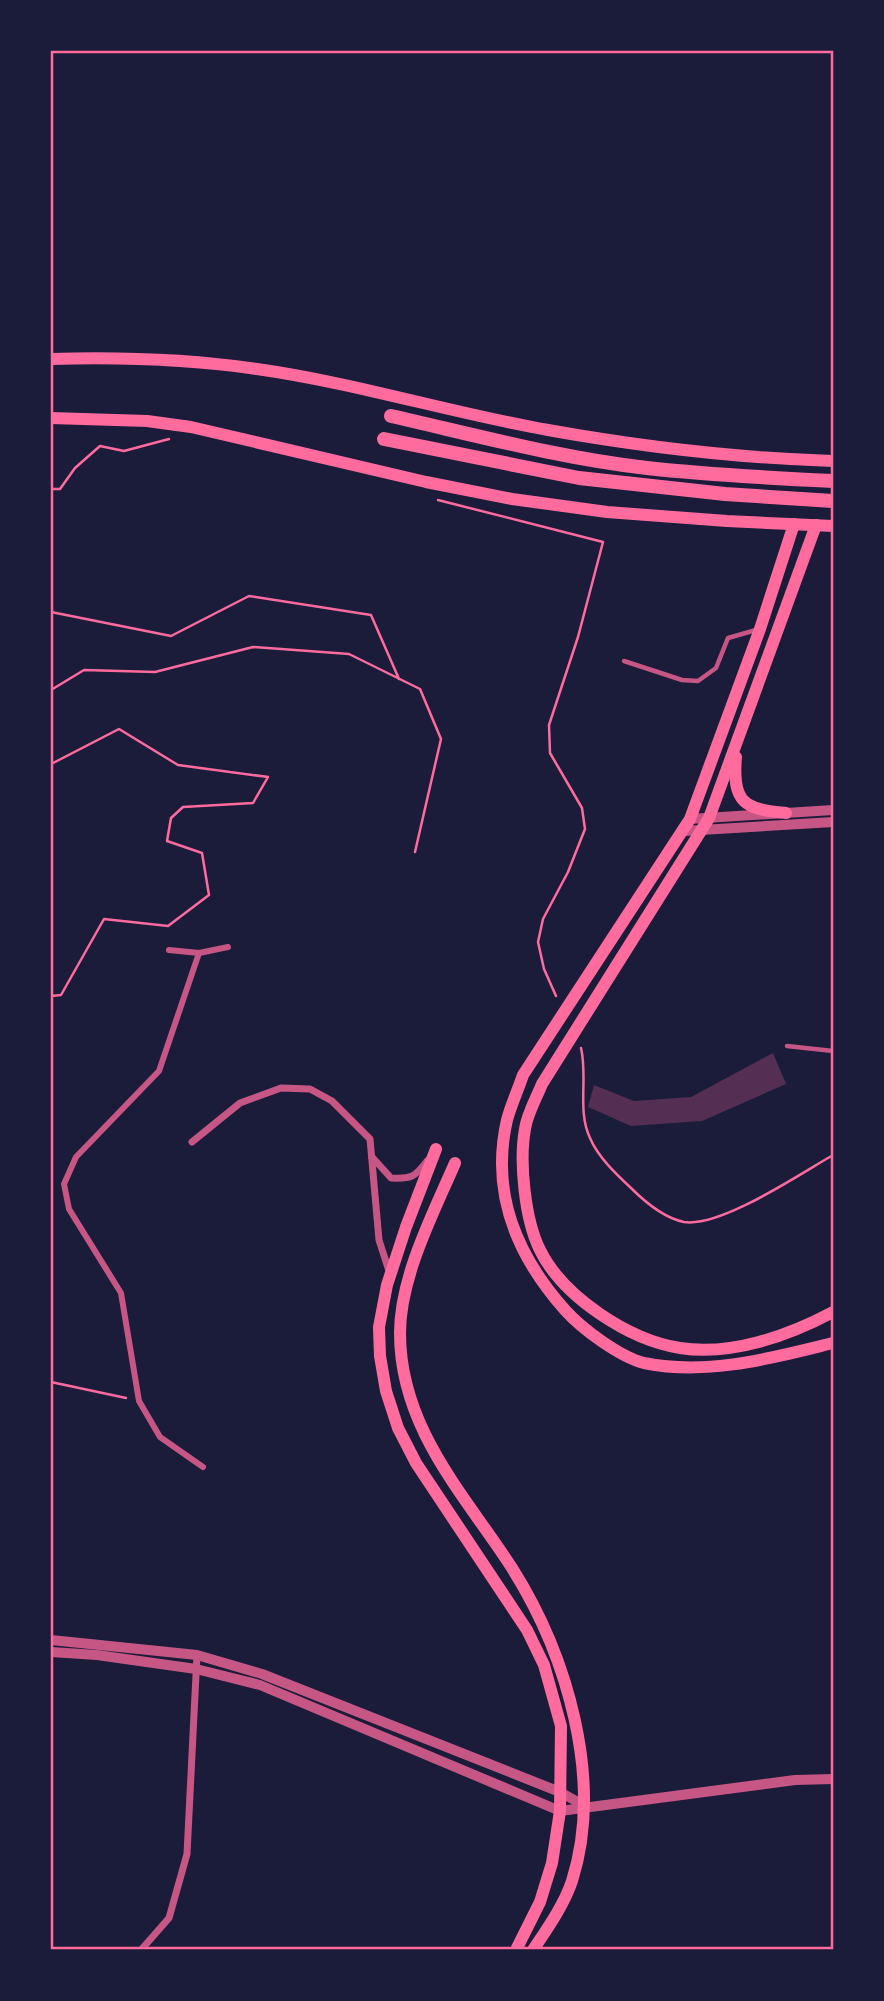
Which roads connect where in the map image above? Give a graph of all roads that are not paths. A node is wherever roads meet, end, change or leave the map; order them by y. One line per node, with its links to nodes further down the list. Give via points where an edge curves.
1 (51, 359): 5 (main road, via 184,360 259,369 585,436 708,454)
2 (391, 416): 6 (main road, via 645,468)
3 (51, 418): 8 (main road, via 191,427 522,500 607,512)
4 (384, 439): 7 (main road, via 579,478)
5 (833, 461)
6 (833, 481)
7 (833, 501)
8 (794, 524): 9 (main road); 11 (main road)
9 (816, 525): 10 (main road); 13 (main road)
10 (833, 526)
11 (760, 629): 12 (lane, via 728,638 716,668 698,681); 17 (main road)
12 (624, 661)
13 (741, 732): 15 (main road, via 736,783 742,799 753,809); 16 (main road)
14 (833, 810): 15 (street)
15 (786, 813): 16 (street)
16 (709, 818): 17 (street); 19 (main road)
17 (690, 819): 20 (main road)
18 (833, 822): 19 (street)
19 (702, 830): 20 (street); 31 (main road, via 542,1084 525,1127 523,1156 533,1228 540,1250 562,1282 586,1304 649,1340 709,1350 750,1345)
20 (684, 831): 32 (main road, via 523,1075 507,1120 502,1155 512,1228 526,1260 575,1321 602,1342 642,1362 718,1368)
21 (228, 947): 23 (street)
22 (169, 950): 23 (street)
23 (199, 953): 33 (street, via 159,1071 76,1157 64,1184 69,1209 121,1293 139,1401 160,1437)
24 (787, 1046): 25 (lane)
25 (833, 1051)
26 (192, 1142): 28 (street, via 240,1103 281,1088 310,1089 332,1101 370,1139)
27 (436, 1149): 28 (street, via 416,1175 404,1179 391,1178); 30 (main road)
28 (372, 1157): 30 (street, via 379,1240)
29 (455, 1163): 40 (main road, via 405,1292 400,1333 406,1388 433,1453 542,1620 576,1721)
30 (390, 1275): 39 (main road, via 379,1327 380,1356 398,1428 416,1463 527,1630 544,1665 561,1726)
31 (833, 1312)
32 (833, 1343)
33 (203, 1467)
34 (51, 1640): 36 (street)
35 (51, 1651): 37 (street)
36 (197, 1655): 37 (street); 39 (street, via 262,1674)
37 (196, 1669): 41 (street, via 260,1685); 42 (street, via 187,1854 169,1918)
38 (833, 1779): 40 (street)
39 (561, 1792): 40 (street); 41 (main road)
40 (585, 1806): 41 (street); 44 (main road, via 571,1882)
41 (560, 1811): 43 (main road, via 540,1902)
42 (141, 1950)
43 (516, 1950)
44 (533, 1950)

